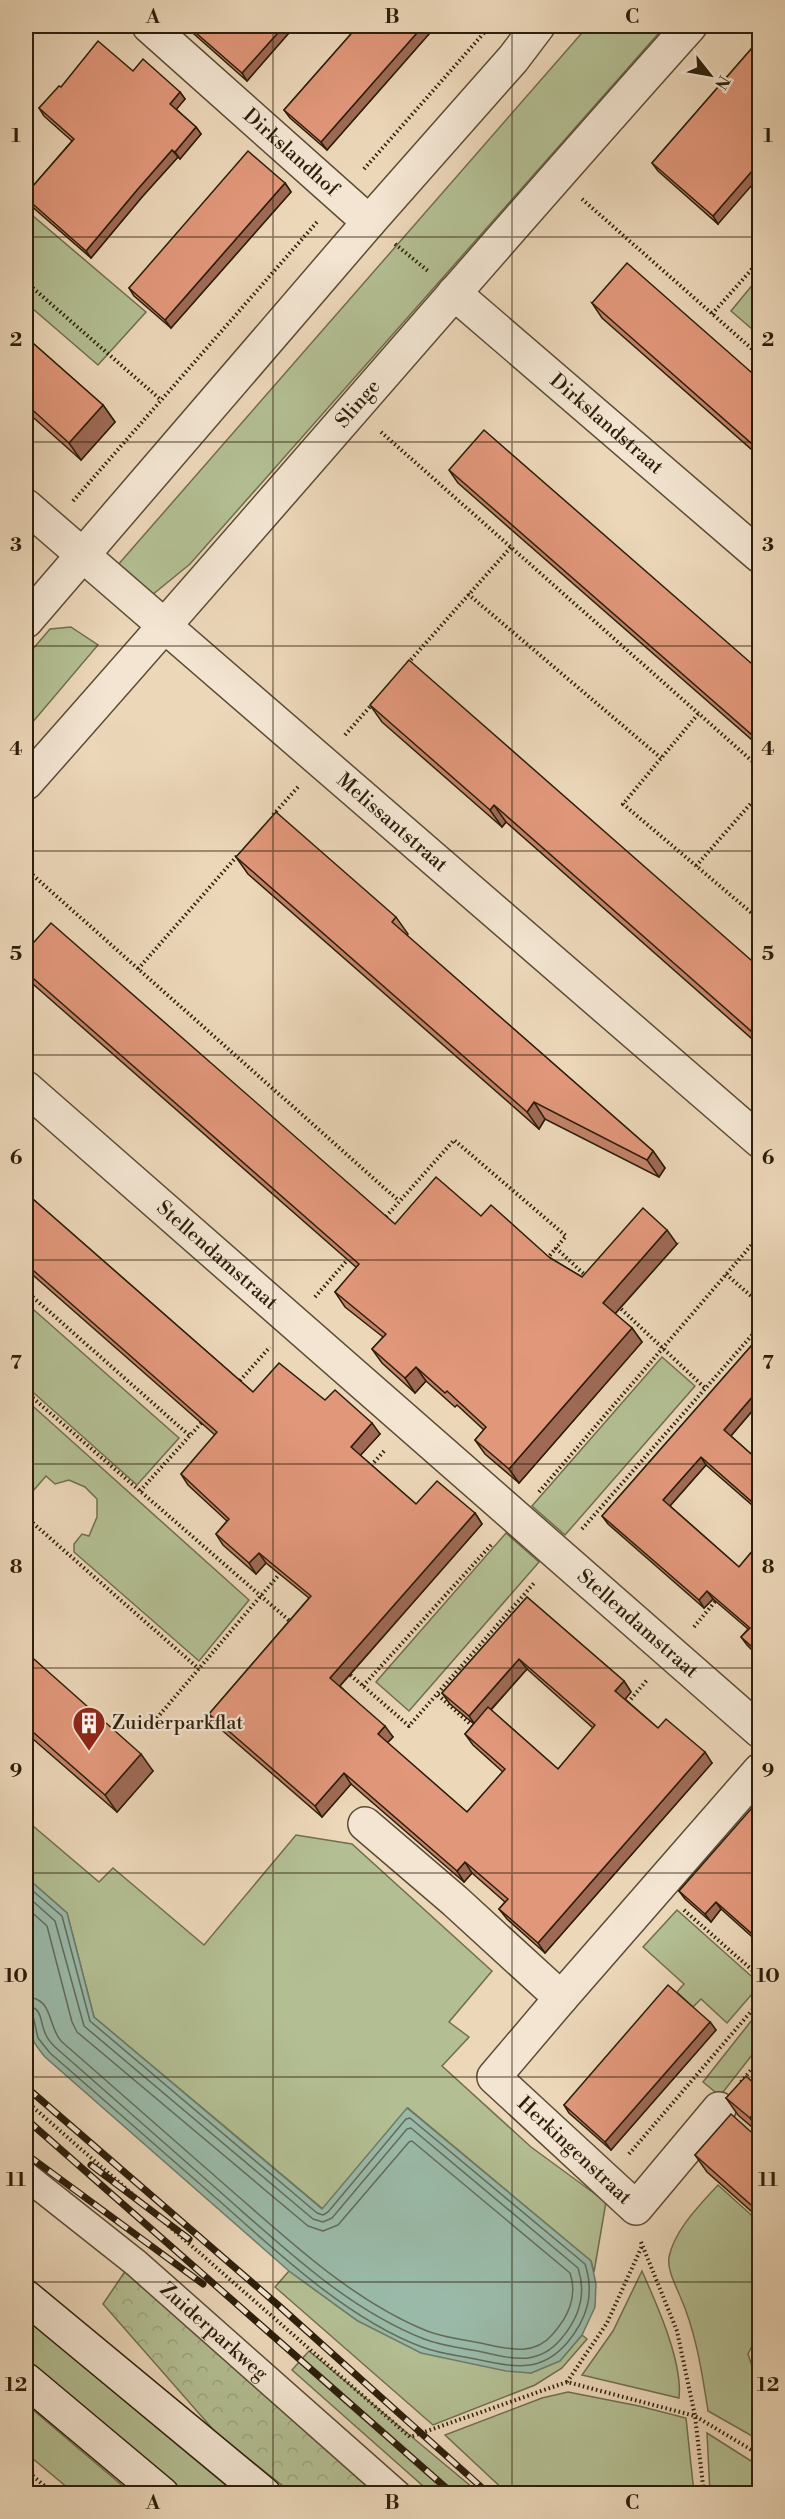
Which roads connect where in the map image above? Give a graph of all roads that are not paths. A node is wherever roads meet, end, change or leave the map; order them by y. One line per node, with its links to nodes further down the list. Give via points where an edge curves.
1 (149, 26): 6 (street, Dirkslandhof)
2 (538, 26): 5 (street)
3 (552, 26): 5 (street)
4 (690, 26): 7 (street, Slinge)
5 (513, 59): 6 (street)
6 (369, 222): 9 (street)
7 (454, 293): 10 (street, Dirkslandstraat); 12 (street, Slinge)
8 (26, 506): 9 (street, Melissantstraat)
9 (83, 556): 11 (street); 12 (street, Melissantstraat)
10 (759, 556)
11 (26, 621)
12 (164, 627): 13 (street, Slinge); 15 (street, Melissantstraat)
13 (26, 783)
14 (26, 1088): 16 (street, Stellendamstraat)
15 (759, 1141)
16 (759, 1731)
17 (759, 1770): 19 (street, Herkingenstraat)
18 (365, 1824): 19 (street)
19 (561, 1998): 20 (street, Herkingenstraat, via 494,2077 636,2208)
20 (719, 2109)
21 (26, 2176): 26 (street, Zuiderparkweg, via 136,2263)
22 (26, 2297): 25 (street)
23 (26, 2380): 24 (street)
24 (162, 2493)
25 (264, 2493)
26 (397, 2493)

